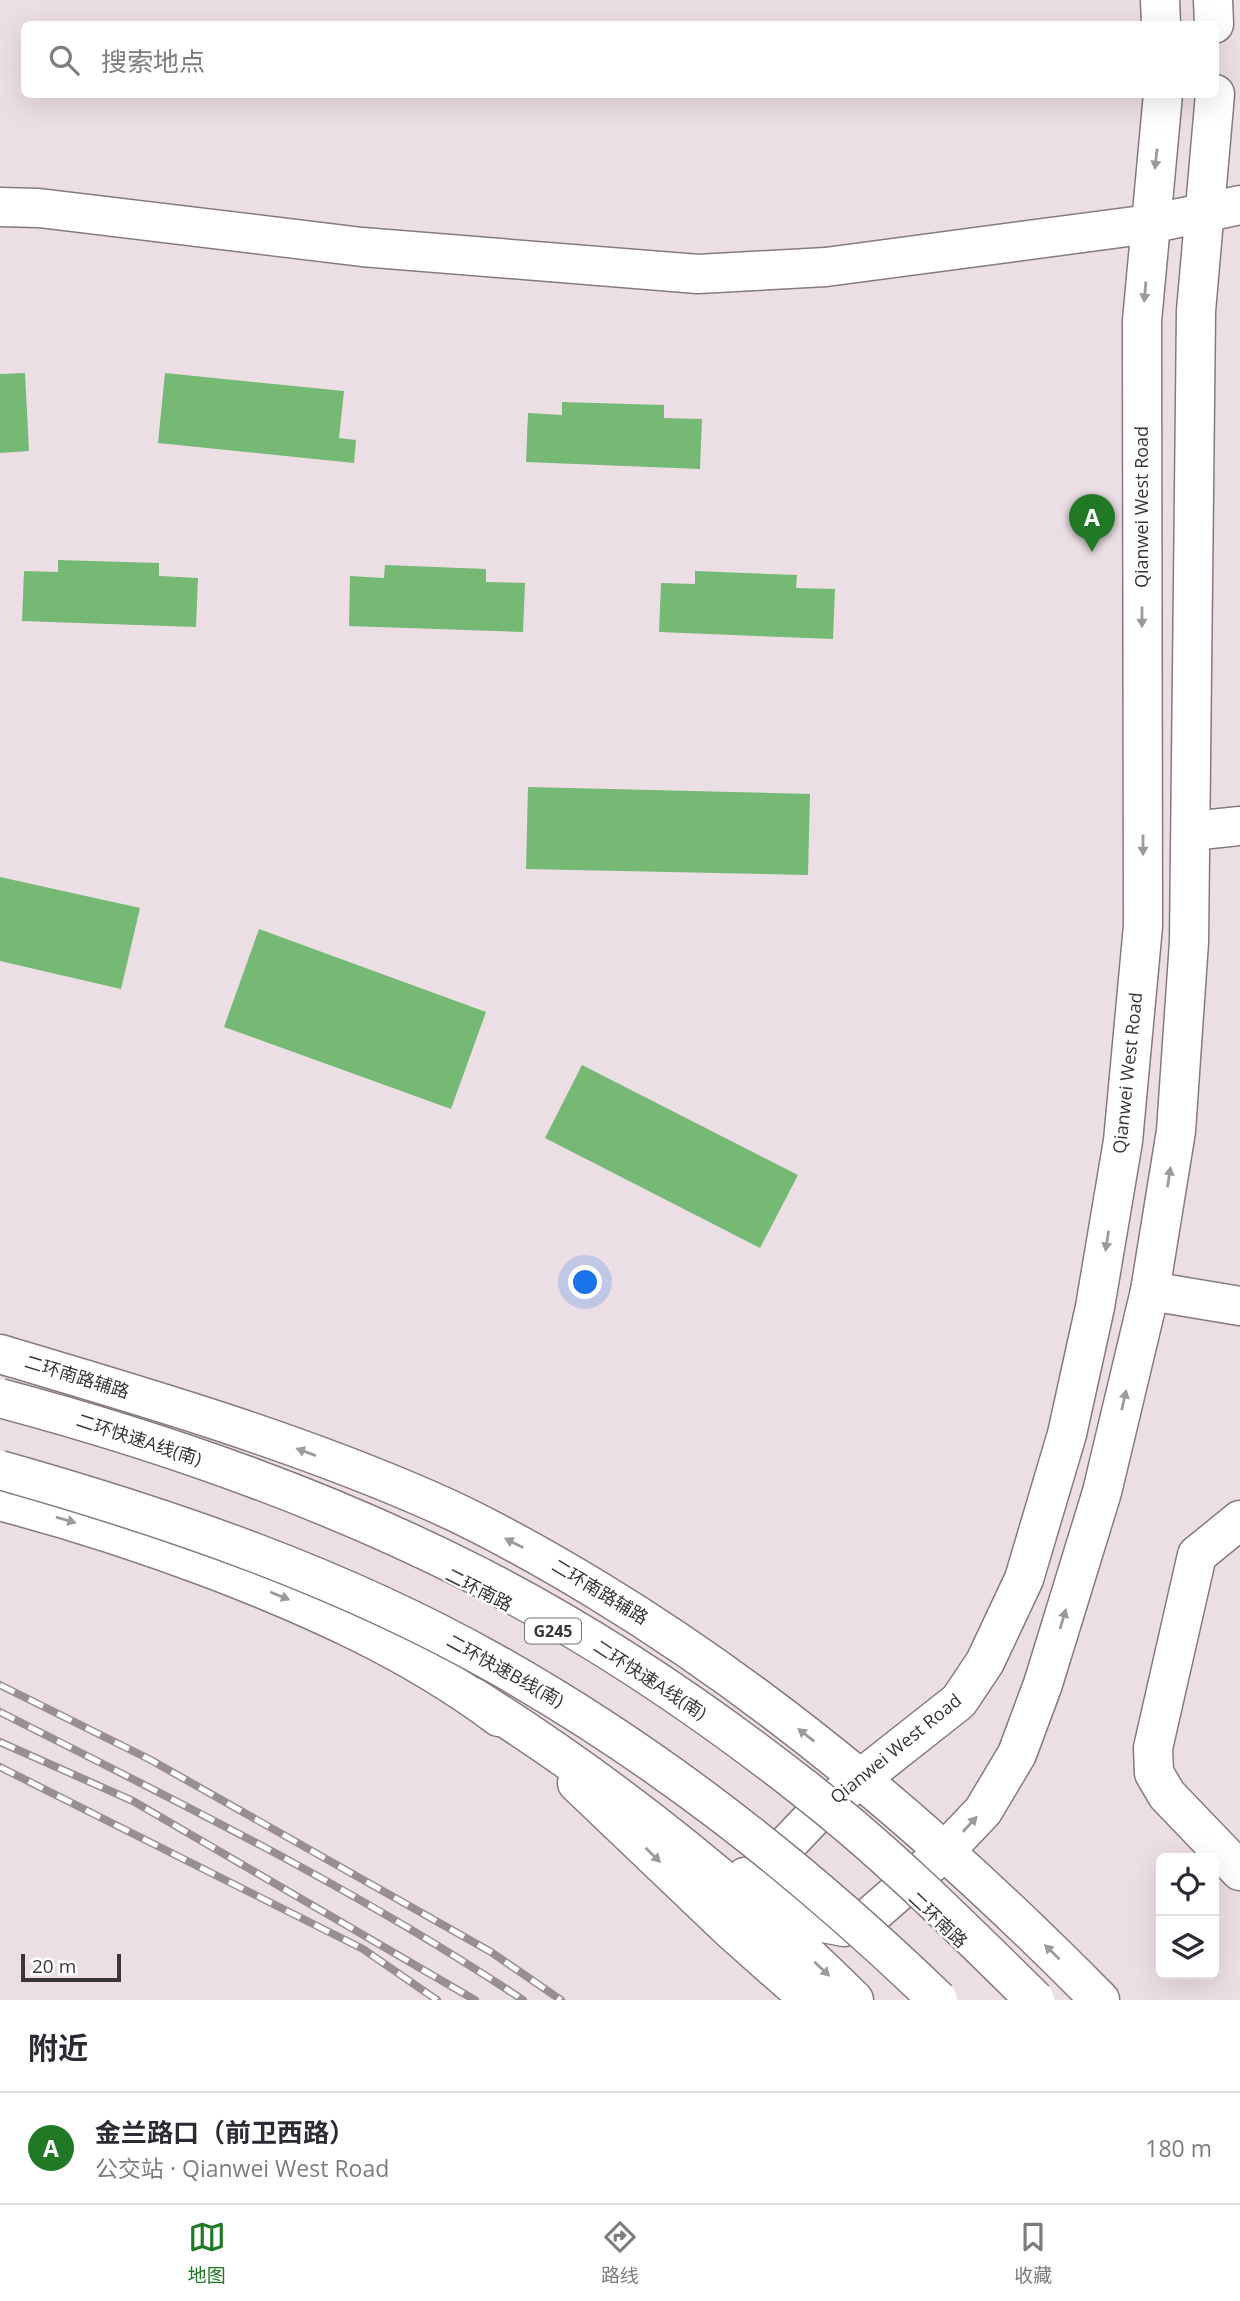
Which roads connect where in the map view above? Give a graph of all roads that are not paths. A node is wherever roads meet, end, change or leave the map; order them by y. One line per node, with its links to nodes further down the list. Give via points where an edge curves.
1 (1160, 0): 3 (main road)
2 (1213, 0): 4 (main road)
3 (1161, 21)
4 (1214, 21)
5 (1163, 98): 9 (main road, Qianwei West Road, one-way to 9)
6 (1214, 98): 8 (main road)
7 (0, 208): 9 (main road, via 39,208 362,247 698,274 826,267)
8 (1222, 209): 9 (main road); 11 (main road, via 1196,311)
9 (1150, 224): 23 (main road, Qianwei West Road, one-way to 23, via 1142,321 1143,926 1123,1141 1097,1294 1067,1434 1028,1566 985,1662 959,1701)
10 (1240, 826): 11 (main road)
11 (1192, 831): 12 (main road, one-way to 11, via 1176,1131)
12 (1150, 1291): 13 (main road); 26 (main road, one-way to 12, via 983,1811 1017,1754 1043,1684 1102,1492)
13 (1240, 1306)
14 (0, 1354): 23 (main road, 二环南路辅路, one-way to 14, via 662,1629 550,1562 433,1502 311,1453)
15 (0, 1398): 36 (main road, 二环快速A线(南), bridge, via 123,1434 302,1497 474,1574 555,1619 668,1690 803,1787 897,1867)
16 (0, 1410): 24 (main road, 二环南路 / G245, via 237,1484 358,1532 469,1584 617,1668)
17 (0, 1460): 21 (main road, G245)
18 (0, 1469): 33 (main road, 二环快速B线(南), bridge, via 159,1518 276,1561 390,1610 492,1662 630,1746 760,1841 851,1918)
19 (0, 1485): 21 (main road, via 90,1490)
20 (0, 1501): 29 (main road, one-way to 29, via 123,1537 302,1604 366,1634 423,1665 627,1801)
21 (162, 1510): 25 (main road, G245, via 338,1577 496,1654 635,1739)
22 (1240, 1520): 27 (main road, via 1197,1555 1153,1748 1154,1773 1167,1795)
23 (860, 1777): 24 (main road, Qianwei West Road); 26 (main road, 二环南路辅路)
24 (817, 1813): 25 (main road, Qianwei West Road); 28 (main road, 二环南路 / G245)
25 (782, 1848): 29 (main road, Qianwei West Road); 30 (main road, G245)
26 (945, 1851): 28 (main road); 37 (main road, 二环南路辅路, one-way to 26)
27 (1240, 1871)
28 (903, 1887): 30 (main road); 35 (main road, 二环南路 / G245)
29 (736, 1898): 30 (main road, via 844,1927); 31 (main road); 32 (main road, one-way to 32, via 789,1939)
30 (866, 1920): 34 (main road, G245)
31 (810, 2000)
32 (854, 2000)
33 (937, 2000)
34 (951, 2000)
35 (1020, 2000)
36 (1035, 2000)
37 (1100, 2000)

